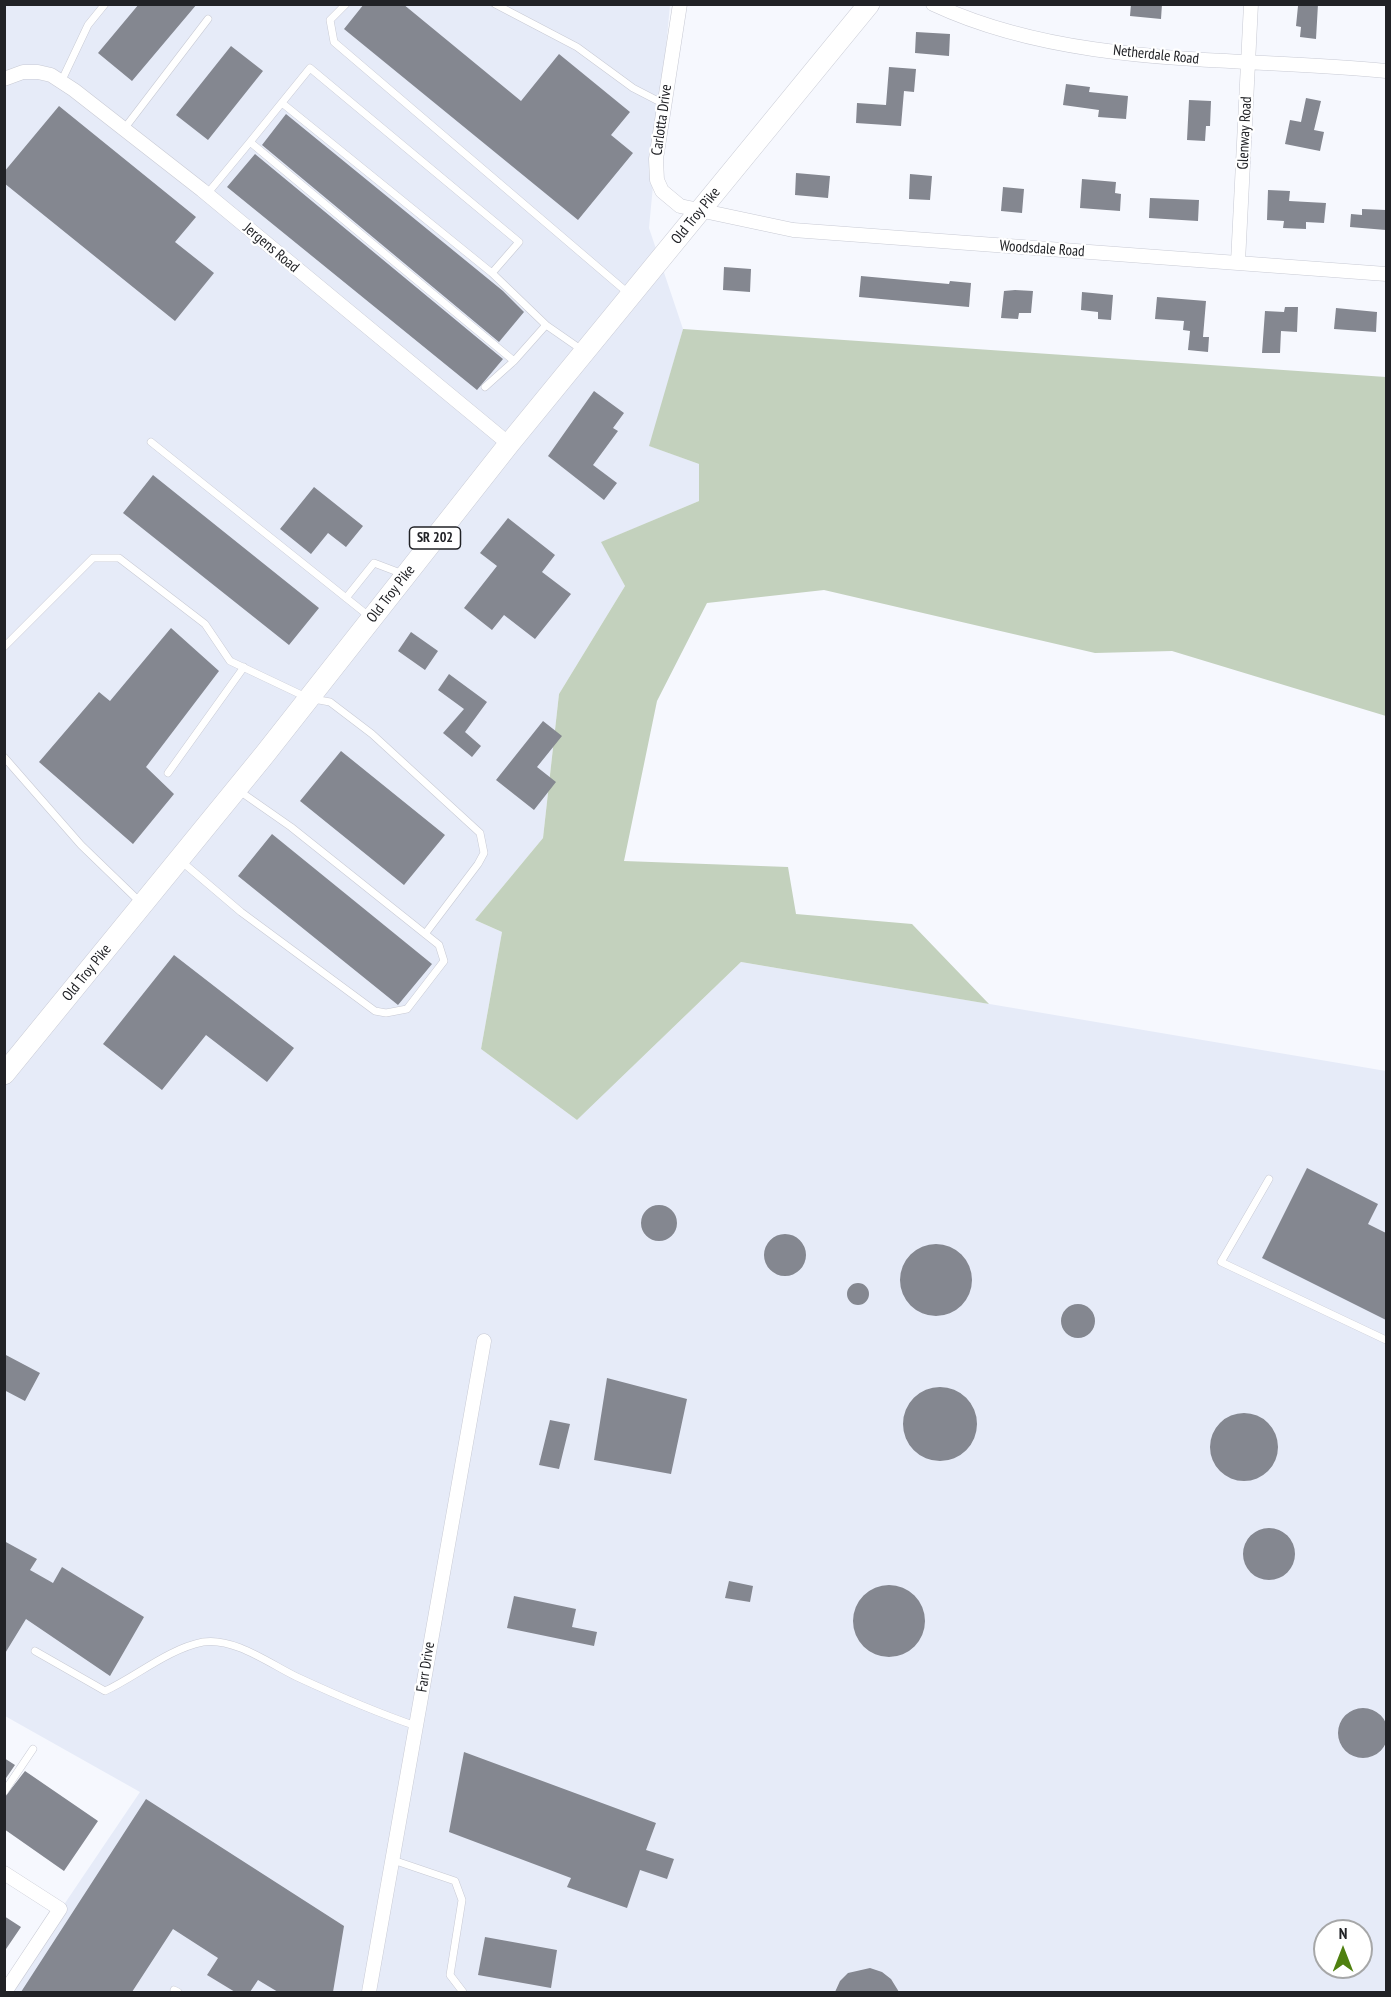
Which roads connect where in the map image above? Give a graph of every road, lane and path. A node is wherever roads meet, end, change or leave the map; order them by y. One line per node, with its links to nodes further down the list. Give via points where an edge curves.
1 (105, 4): 12 (lane, via 88,25)
2 (346, 4): 22 (lane, via 330,20 334,42)
3 (495, 4): 14 (lane, via 577,47 633,88)
4 (680, 4): 14 (street, Carlotta Drive)
5 (869, 4): 18 (main road, Old Troy Pike / SR 202)
6 (933, 4): 9 (street, Netherdale Road, via 986,25 1101,50)
7 (1251, 4): 9 (street, Glenway Road)
8 (208, 19): 15 (lane)
9 (1248, 62): 10 (street, Netherdale Road); 19 (street, Glenway Road)
10 (1386, 71)
11 (4, 79): 12 (street, Jergens Road, via 23,72 38,72)
12 (61, 82): 15 (street, Jergens Road)
13 (282, 103): 16 (lane); 20 (lane); 20 (lane, via 310,68 519,242)
14 (664, 104): 18 (street, Carlotta Drive, via 657,180 670,200)
15 (124, 129): 17 (street, Jergens Road)
16 (250, 142): 17 (lane); 25 (lane)
17 (207, 194): 28 (street, Jergens Road)
18 (699, 212): 19 (street, Woodsdale Road, via 793,230); 22 (main road, Old Troy Pike / SR 202)
19 (1238, 262): 21 (street, Woodsdale Road)
20 (492, 273): 23 (lane)
21 (1386, 274)
22 (630, 295): 24 (main road, Old Troy Pike / SR 202)
23 (546, 325): 24 (lane); 25 (lane)
24 (584, 351): 28 (main road, Old Troy Pike / SR 202)
25 (514, 361): 26 (lane)
26 (485, 387)
27 (151, 442): 30 (lane)
28 (509, 444): 29 (main road, Old Troy Pike / SR 202)
29 (406, 575): 30 (lane, via 374,563); 31 (main road, Old Troy Pike / SR 202)
30 (346, 598): 31 (lane)
31 (372, 618): 34 (main road, Old Troy Pike / SR 202)
32 (4, 647): 33 (lane, via 93,558 119,558 205,624 230,661)
33 (244, 668): 34 (lane); 36 (lane)
34 (308, 698): 37 (main road, Old Troy Pike / SR 202); 40 (lane, via 330,702 372,734 480,833 484,853)
35 (4, 757): 39 (lane, via 81,845)
36 (168, 773)
37 (236, 789): 38 (main road, Old Troy Pike / SR 202); 40 (lane, via 291,827)
38 (179, 859): 39 (main road, Old Troy Pike / SR 202); 40 (lane, via 241,912 375,1011 407,1009 444,961 439,945)
39 (142, 905): 41 (main road, Old Troy Pike / SR 202)
40 (425, 934)
41 (4, 1074)
42 (1269, 1179): 43 (lane, via 1221,1262)
43 (1386, 1340)
44 (484, 1341): 46 (street, Farr Drive)
45 (35, 1651): 46 (lane, via 105,1691 133,1679 165,1657 214,1641 236,1647)
46 (416, 1726): 49 (street, Farr Drive)
47 (33, 1749): 48 (lane)
48 (4, 1792)
49 (393, 1860): 52 (street, Farr Drive); 53 (lane, via 455,1881 462,1900 450,1975)
50 (4, 1873): 51 (street, via 60,1909)
51 (5, 1992)
52 (369, 1992)
53 (463, 1992)

